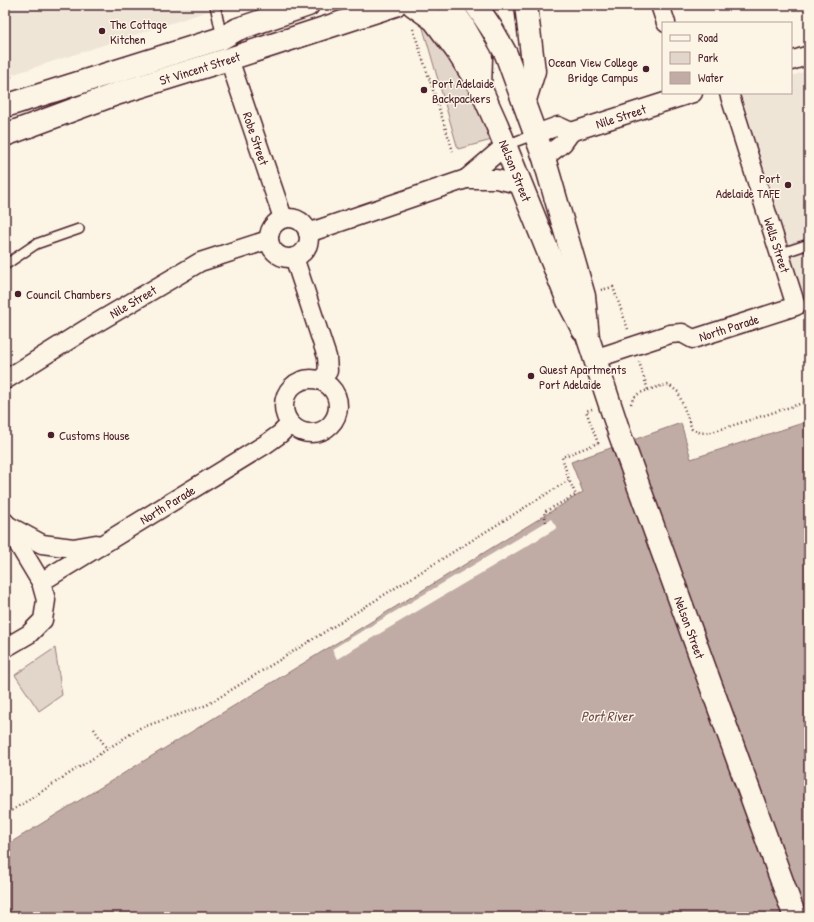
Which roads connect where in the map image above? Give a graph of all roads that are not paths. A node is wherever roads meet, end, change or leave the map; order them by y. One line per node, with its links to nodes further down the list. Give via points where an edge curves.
1 (215, 5): 10 (lane)
2 (308, 5): 10 (main road, St Vincent Street, via 238,29)
3 (395, 5): 12 (main road, St Vincent Street)
4 (449, 5): 14 (main road, Nelson Street, via 481,57)
5 (476, 5): 17 (main road, Nelson Street, via 506,54)
6 (526, 5): 17 (main road, via 534,71)
7 (660, 5): 9 (street)
8 (412, 13): 14 (main road, via 434,20)
9 (666, 22)
10 (222, 38): 18 (main road, St Vincent Street)
11 (809, 56): 13 (street)
12 (229, 60): 21 (main road, St Vincent Street, via 116,94); 26 (street, Robe Street)
13 (792, 61)
14 (480, 87): 22 (main road, Nelson Street)
15 (687, 94): 19 (street, Nile Street)
16 (729, 94): 31 (street, Wells Street)
17 (524, 103): 20 (main road, Nelson Street)
18 (5, 106)
19 (571, 132): 20 (street, via 558,126); 23 (street, via 563,143)
20 (536, 134): 22 (lane); 23 (main road, Nelson Street)
21 (5, 135)
22 (506, 145): 24 (street); 25 (main road, Nelson Street)
23 (544, 158): 35 (main road, Nelson Street, via 584,296)
24 (466, 179): 25 (street, via 496,179); 28 (street)
25 (522, 186): 35 (main road, Nelson Street, via 568,301)
26 (283, 218): 28 (street, via 300,221 306,226); 29 (street, via 272,226)
27 (79, 229): 33 (lane, via 36,244)
28 (308, 233): 32 (street, via 307,247)
29 (268, 240): 32 (street, via 278,256); 37 (street, Nile Street, via 200,262)
30 (809, 244): 31 (lane)
31 (779, 254): 34 (street, Wells Street)
32 (294, 257): 38 (street, via 327,357 328,371)
33 (5, 264)
34 (796, 306): 36 (street, North Parade, via 693,339 682,333 670,334)
35 (588, 338): 36 (main road, Nelson Street)
36 (594, 359): 44 (main road, Nelson Street)
37 (5, 380)
38 (321, 381): 39 (street, via 303,380 289,390 284,407); 39 (street, via 334,391 338,399 337,416 332,424 316,433 297,430)
39 (290, 424): 41 (street, North Parade, via 266,444)
40 (6, 524): 41 (street, via 42,544 73,548); 42 (street)
41 (106, 542): 42 (street, North Parade)
42 (41, 582): 43 (street, via 46,600 42,620 29,634)
43 (5, 648)
44 (795, 917)

